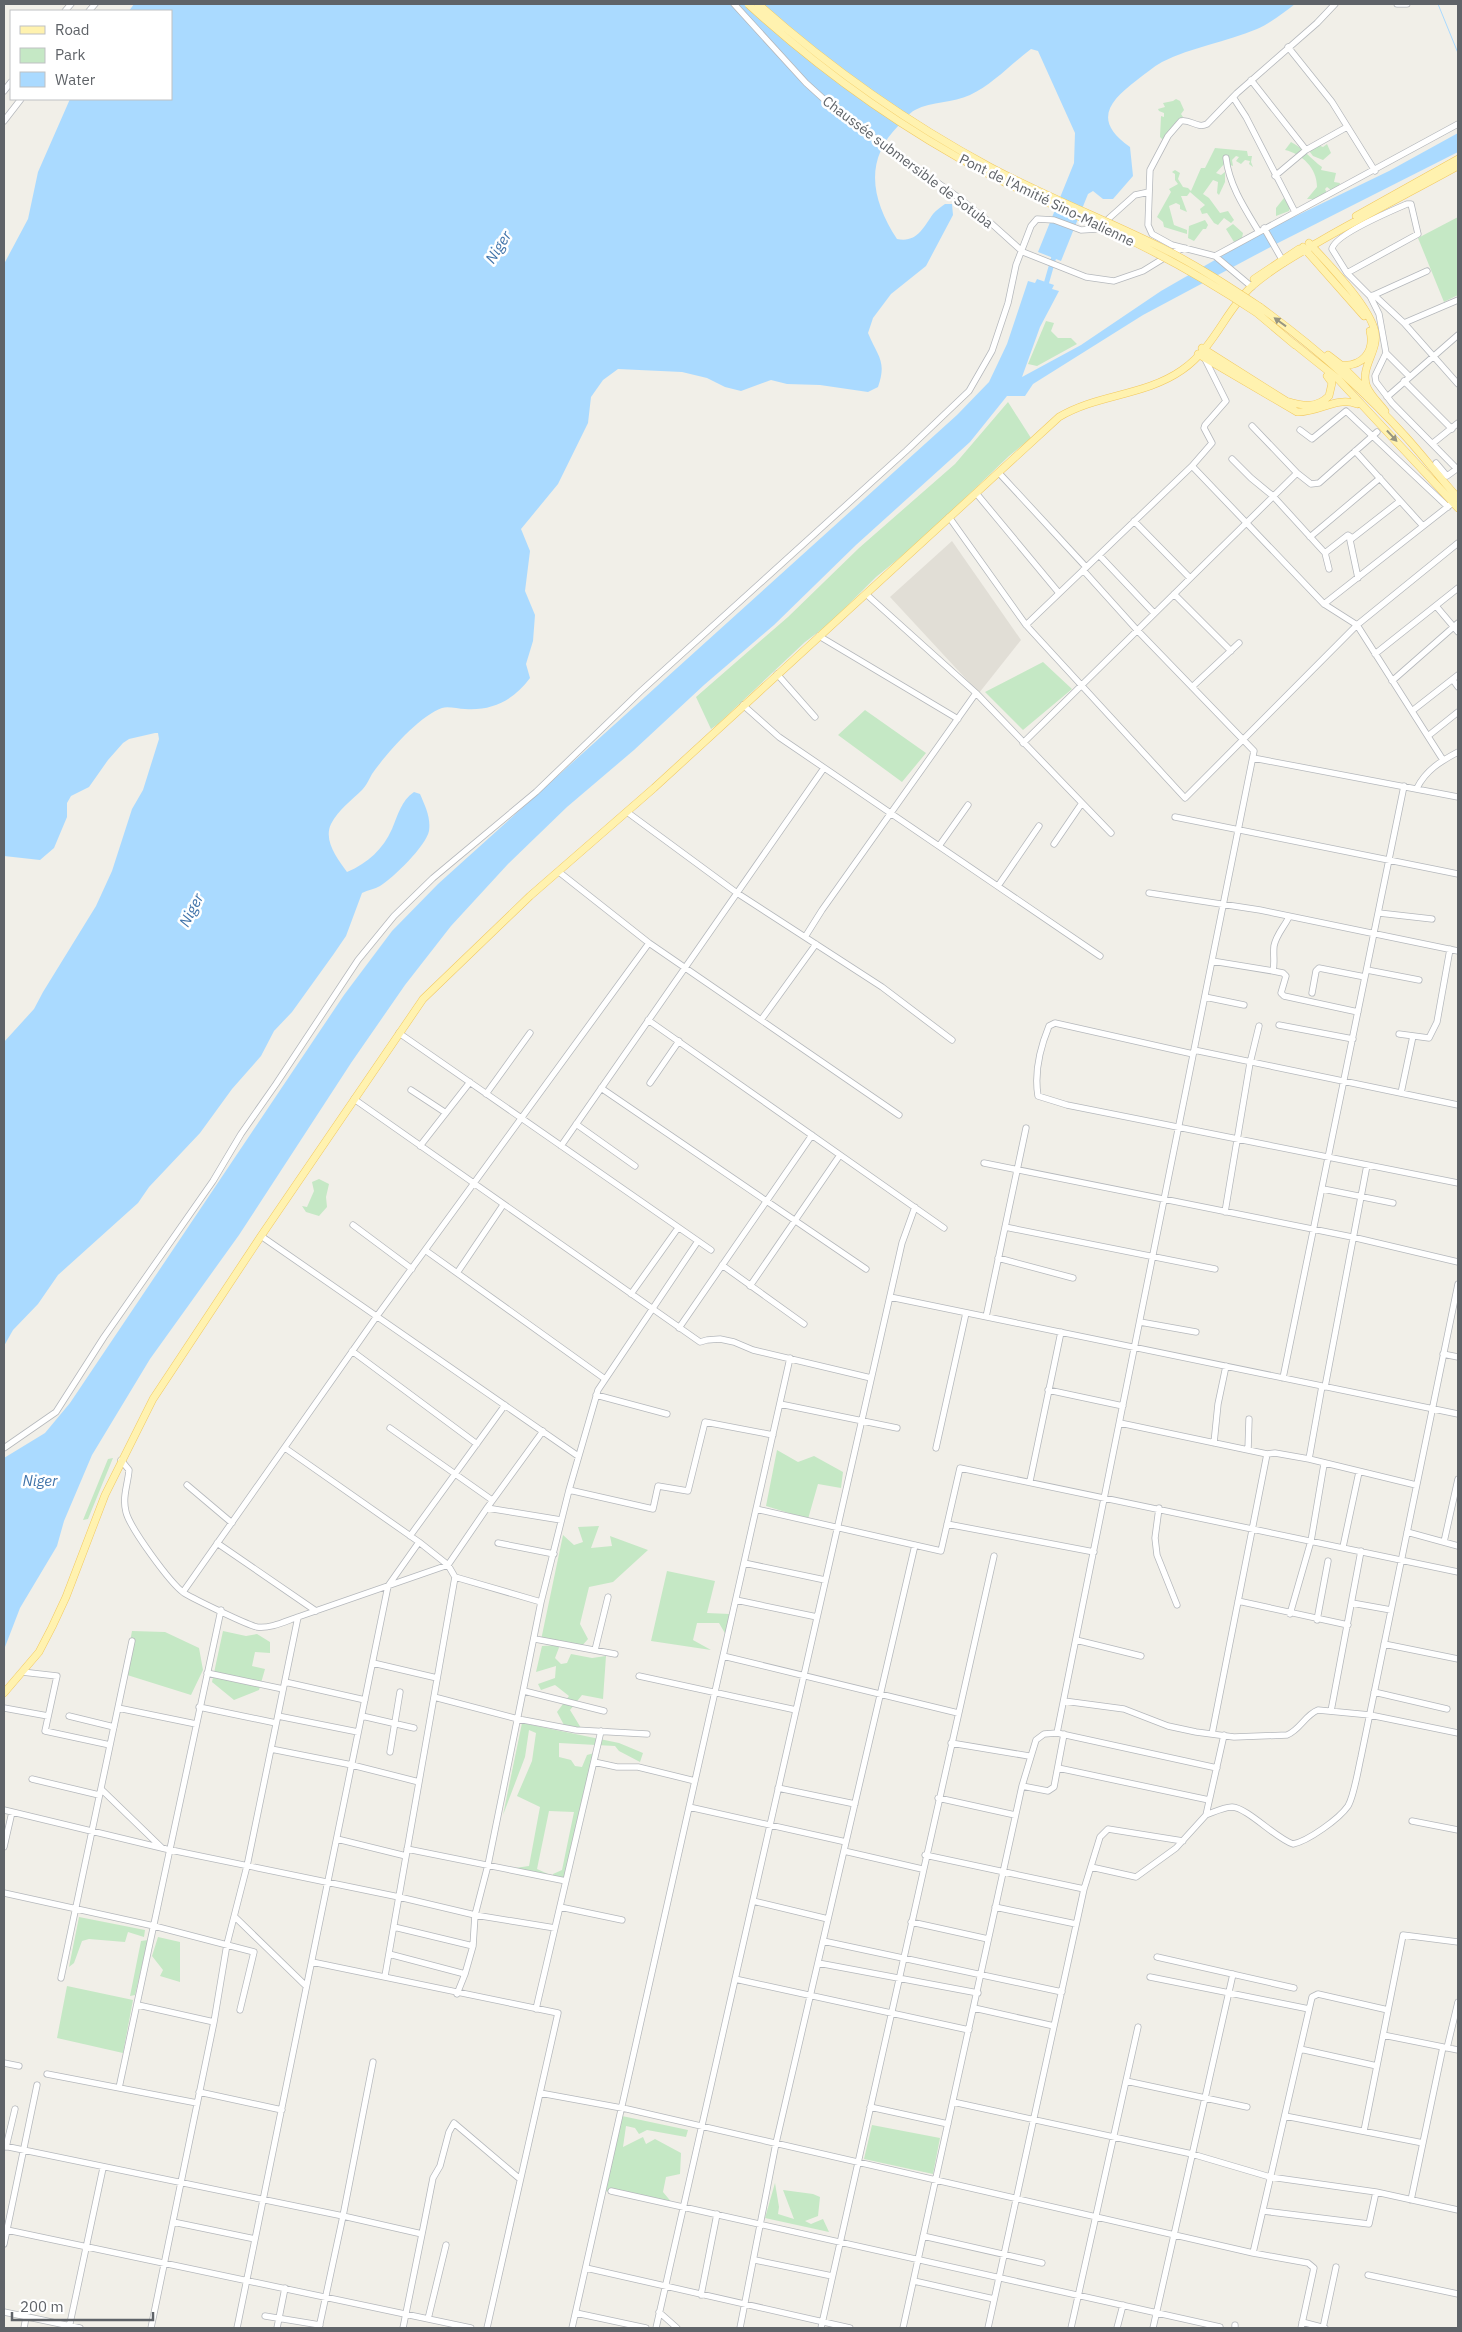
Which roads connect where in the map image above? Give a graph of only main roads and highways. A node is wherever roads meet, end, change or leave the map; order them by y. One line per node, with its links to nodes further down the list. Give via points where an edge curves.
1 (748, 4): 7 (main road, Pont de l'Amitié Sino-Malienne, bridge, via 856,92 924,137 988,174 1179,265)
2 (758, 4): 7 (main road, Pont de l'Amitié Sino-Malienne, bridge, via 818,56 944,142 1042,193 1164,248)
3 (1458, 159): 5 (main road)
4 (1458, 166): 5 (main road)
5 (1352, 224): 6 (main road)
6 (1307, 246): 10 (main road, via 1250,286); 11 (main road, via 1365,316 1368,325 1371,345 1365,359 1352,366); 13 (main road, via 1359,302 1372,322 1376,341 1365,377)
7 (1258, 310): 8 (main road, one-way to 7); 9 (main road)
8 (1303, 338): 11 (main road); 16 (main road)
9 (1293, 343): 12 (main road); 15 (main road, via 1338,379)
10 (1202, 353): 12 (main road, via 1300,406 1317,405 1329,396 1332,387); 14 (main road, via 1297,412 1312,412 1342,401); 19 (main road, via 1132,392 1076,408 1059,417 429,993 354,1098 153,1399 104,1495 52,1627 39,1652)
11 (1341, 365): 13 (main road)
12 (1327, 376): 14 (main road)
13 (1375, 398): 16 (main road)
14 (1357, 404): 15 (main road)
15 (1381, 424): 17 (main road, one-way to 17)
16 (1406, 436): 17 (main road)
17 (1431, 468): 18 (main road)
18 (1454, 504)
19 (4, 1693)

